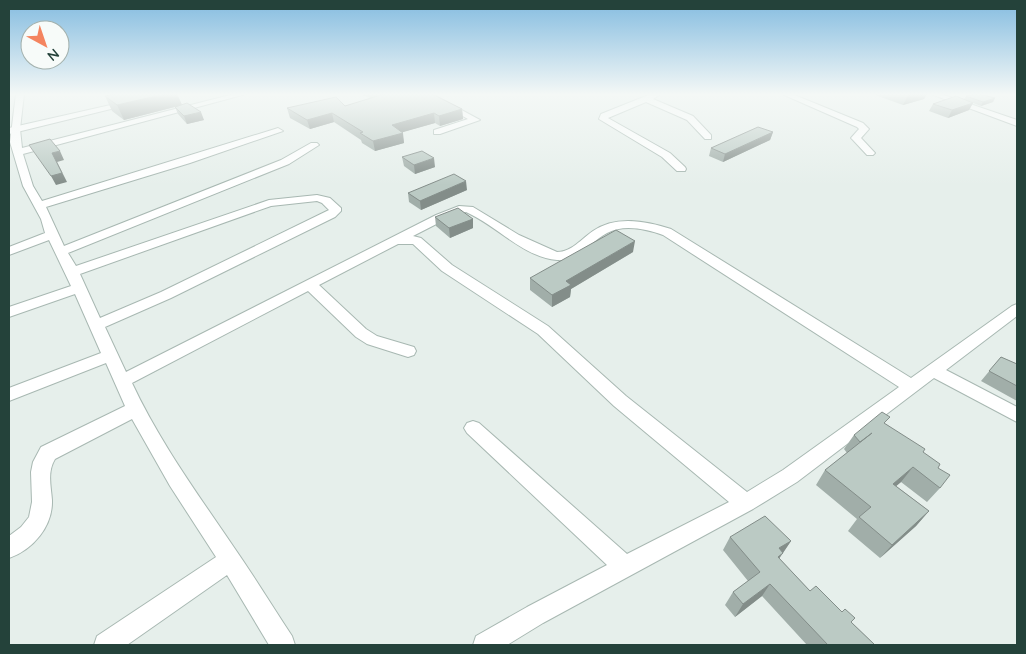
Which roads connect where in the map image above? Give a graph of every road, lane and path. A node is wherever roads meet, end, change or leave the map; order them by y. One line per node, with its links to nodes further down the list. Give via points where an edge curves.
1 (36, 125): 7 (street)
2 (124, 125): 12 (street)
3 (461, 125): 9 (street)
4 (613, 125): 14 (street, via 666,155)
5 (696, 125): 10 (street)
6 (859, 125): 13 (street, via 864,129 856,138)
7 (12, 130): 12 (street)
8 (278, 131): 15 (street)
9 (437, 132)
10 (708, 137)
11 (314, 145): 19 (street, via 285,162)
12 (18, 152): 15 (street, via 28,186)
13 (870, 153)
14 (681, 169)
15 (40, 205): 16 (street)
16 (52, 235): 18 (street); 19 (street)
17 (396, 240): 21 (street); 30 (street, via 460,209 470,210 507,234 557,256 577,250 603,230 625,224 656,228); 35 (street, via 417,241 447,268 543,330 620,401)
18 (9, 251)
19 (62, 251): 20 (street)
20 (72, 272): 22 (street); 25 (street, via 278,201 316,198 326,200 335,208 331,215)
21 (310, 285): 26 (street, via 361,333 372,340); 29 (street)
22 (78, 288): 24 (street); 25 (street)
23 (1017, 309): 28 (street)
24 (9, 312)
25 (97, 325): 27 (street)
26 (408, 351)
27 (111, 355): 29 (street); 31 (street)
28 (934, 371): 30 (street); 33 (street)
29 (122, 381): 32 (street)
30 (912, 387): 35 (street, via 790,476)
31 (9, 395)
32 (135, 409): 36 (street, via 48,453 40,465 43,506 40,515 32,531); 37 (street)
33 (1017, 415)
34 (473, 428): 38 (street)
35 (746, 503): 38 (street)
36 (9, 548)
37 (230, 560): 39 (street); 40 (street)
38 (626, 568): 41 (street, via 535,615)
39 (106, 645)
40 (283, 645)
41 (486, 645)

